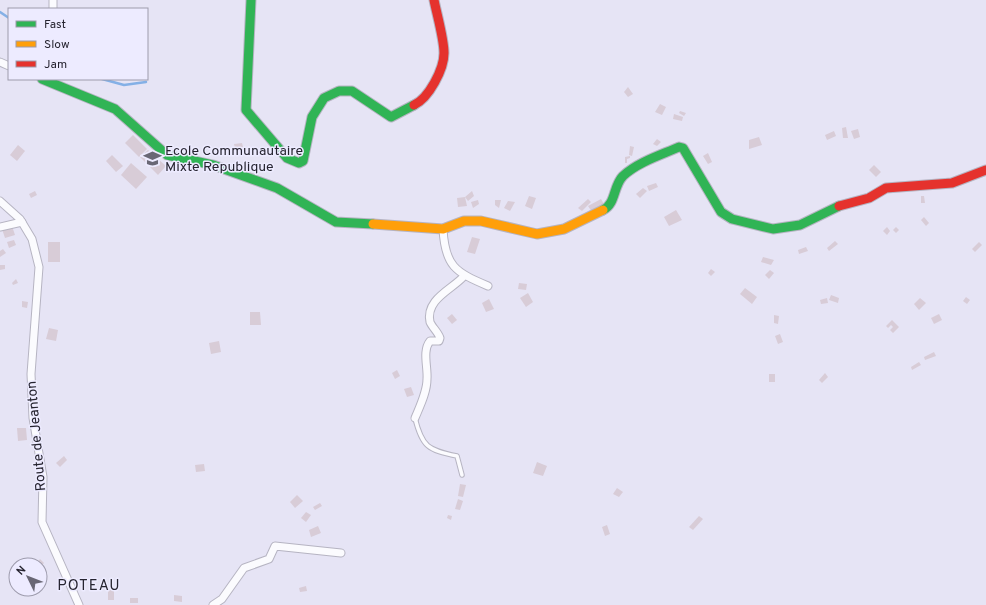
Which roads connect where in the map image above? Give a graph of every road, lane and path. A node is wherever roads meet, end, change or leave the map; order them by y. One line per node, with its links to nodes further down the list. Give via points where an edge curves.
1 (251, 0): 2 (street, via 246,110 287,158 299,163 303,161 312,117 324,98 339,91 352,91 391,117 421,102 436,81 444,53)
2 (434, 0)
3 (45, 80): 8 (street, via 115,109 167,155 213,166 277,188 336,222)
4 (986, 170): 8 (street, via 952,183 886,188 869,198 845,203 800,225 773,229 732,219 721,212 683,148 679,146 643,163 623,176 616,186 608,208 564,229 537,234 481,221 464,221)
5 (0, 201): 6 (street, Route de Jeanton)
6 (22, 222): 7 (street); 14 (street, Route de Jeanton, via 32,239 39,267 31,374 33,418 43,477 42,522)
7 (0, 227)
8 (443, 229): 9 (street, via 444,250 456,269)
9 (464, 276): 10 (street); 11 (street, via 433,305 431,324 440,338 439,341 430,341 428,344 427,379 422,403)
10 (488, 286)
11 (415, 418): 12 (lane, via 420,437 434,452 457,456)
12 (462, 475)
13 (341, 553): 15 (street, via 275,546 269,559 244,568 222,600)
14 (79, 605)
15 (213, 605)

